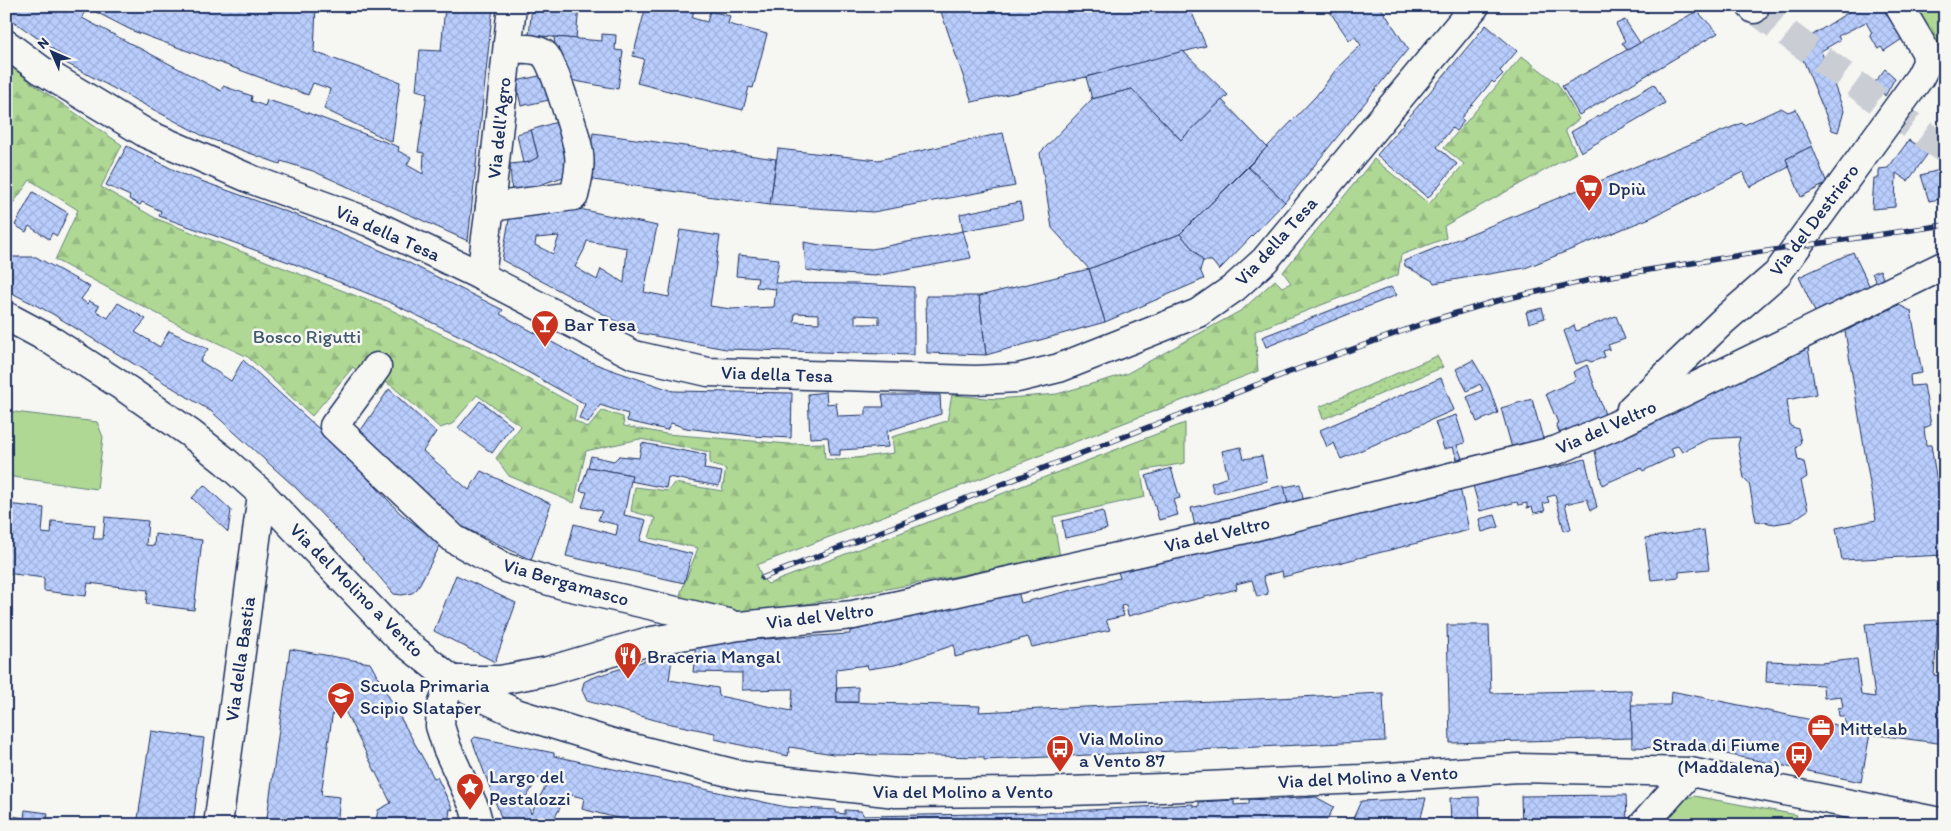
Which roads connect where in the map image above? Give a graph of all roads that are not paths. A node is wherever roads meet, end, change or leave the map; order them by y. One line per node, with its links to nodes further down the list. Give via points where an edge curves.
1 (512, 6): 5 (street, Via dell'Agro)
2 (1475, 6): 8 (street, Via della Tesa, via 1264,260 1234,288 1198,313 1060,368 1018,378 976,380 708,372 634,355)
3 (1899, 6): 11 (street, Via del Destriero, via 1926,52 1926,63 1920,77 1777,274 1724,320)
4 (6, 44): 8 (street, Via della Tesa, via 41,70 147,134 253,180 369,222)
5 (508, 48): 6 (street, Via dell'Agro); 6 (street, Via dell'Agro, via 544,53 551,64 575,137 579,155 578,175 574,196)
6 (490, 207): 8 (street, Via dell'Agro)
7 (1937, 269): 11 (street, Via del Veltro)
8 (481, 276)
9 (6, 316): 12 (street, Via del Molino a Vento, via 49,339 136,395 191,434)
10 (377, 367): 13 (street, Via Bergamasco, via 334,426 454,539 506,568 563,585)
11 (1614, 426): 13 (street, Via del Veltro, via 1557,450 1245,528 854,614)
12 (262, 494): 14 (street, Via del Molino a Vento, via 398,638); 17 (street, Via della Bastia)
13 (739, 626): 14 (street, Via del Veltro, via 646,642 548,671 500,680)
14 (452, 680): 15 (street, Via del Molino a Vento, via 516,713 613,743 744,776 896,793 1162,788 1518,768); 18 (street, via 441,708 440,726)
15 (1690, 772): 16 (street, Via del Molino a Vento); 19 (street)
16 (1945, 823)
17 (218, 825)
18 (479, 825)
19 (1643, 825)

